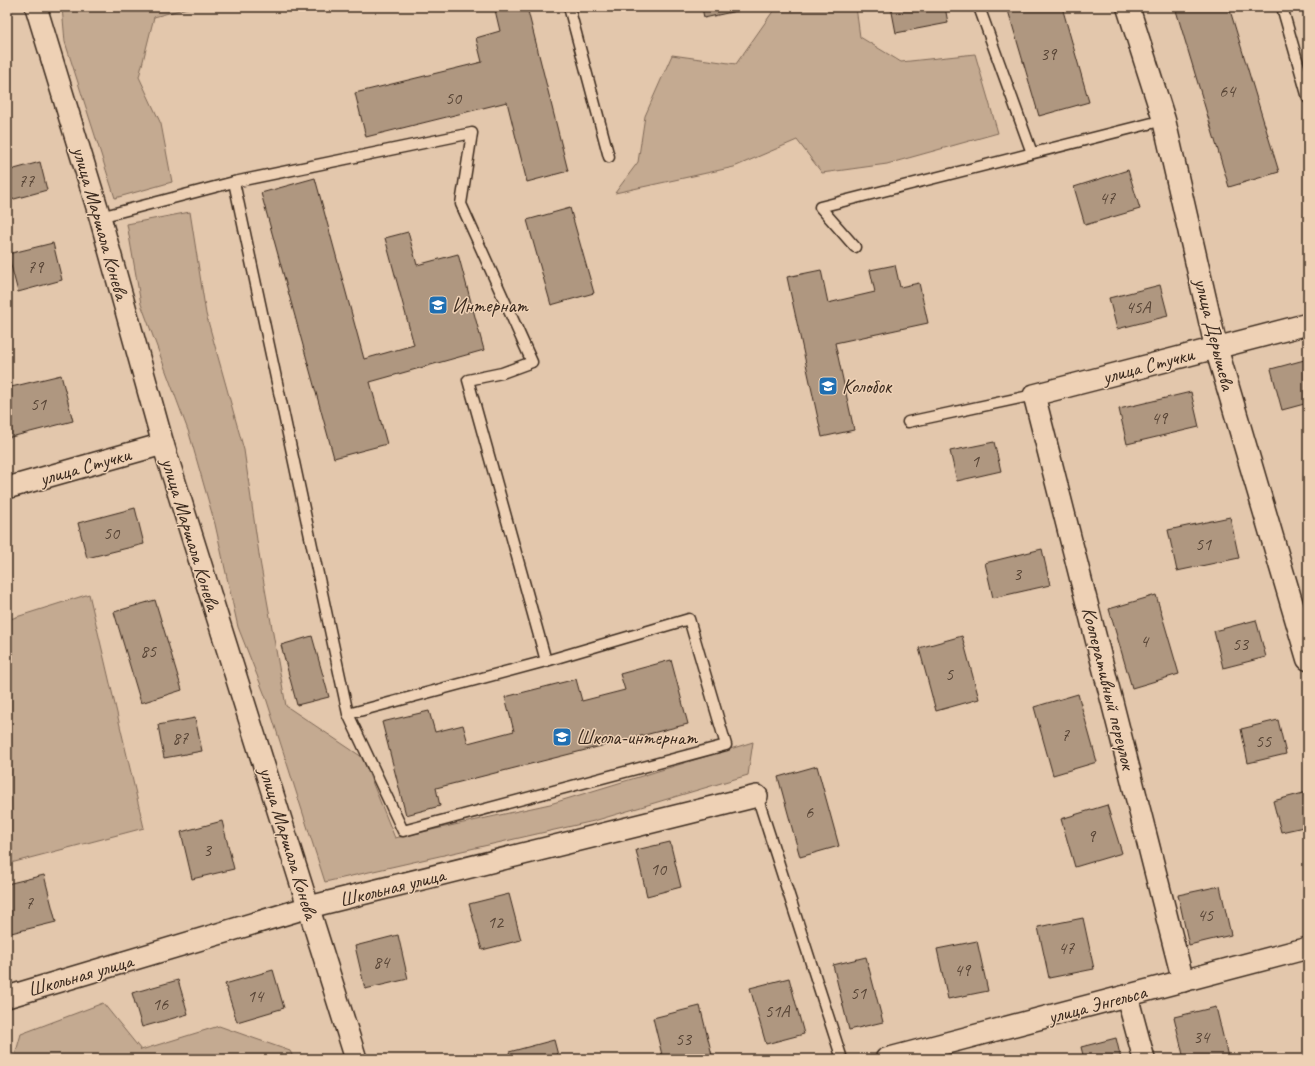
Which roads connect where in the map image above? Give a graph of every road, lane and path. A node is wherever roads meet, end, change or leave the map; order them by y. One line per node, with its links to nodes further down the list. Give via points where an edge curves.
1 (36, 7): 11 (street, улица Маршала Конева)
2 (569, 7): 9 (lane)
3 (980, 7): 8 (lane)
4 (1128, 7): 7 (street, улица Дерышева)
5 (1282, 7): 6 (lane)
6 (1308, 98)
7 (1164, 120): 8 (lane); 14 (street, улица Дерышева)
8 (1032, 153): 12 (lane, via 820,207)
9 (609, 157)
10 (234, 182): 11 (lane); 20 (lane, via 472,133 461,204 532,362 468,380); 21 (lane)
11 (100, 217): 17 (street, улица Маршала Конева)
12 (855, 247)
13 (1308, 324): 14 (street, улица Стучки)
14 (1216, 347): 15 (street, улица Стучки); 19 (street, улица Дерышева)
15 (1034, 395): 16 (lane); 25 (street, Кооперативный переулок)
16 (908, 422)
17 (163, 444): 18 (street, улица Стучки); 23 (street, улица Маршала Конева)
18 (7, 488)
19 (1308, 659)
20 (546, 661): 21 (lane); 21 (lane, via 689,619 726,745 403,830)
21 (348, 714)
22 (757, 796): 23 (street, Школьная улица); 29 (lane)
23 (309, 907): 27 (street, Школьная улица); 28 (street, улица Маршала Конева)
24 (1308, 948): 25 (street, улица Энгельса)
25 (1183, 981): 26 (street, улица Энгельса)
26 (1127, 996): 30 (street, улица Энгельса); 31 (street)
27 (7, 997)
28 (356, 1059)
29 (842, 1059)
30 (886, 1059)
31 (1144, 1059)

